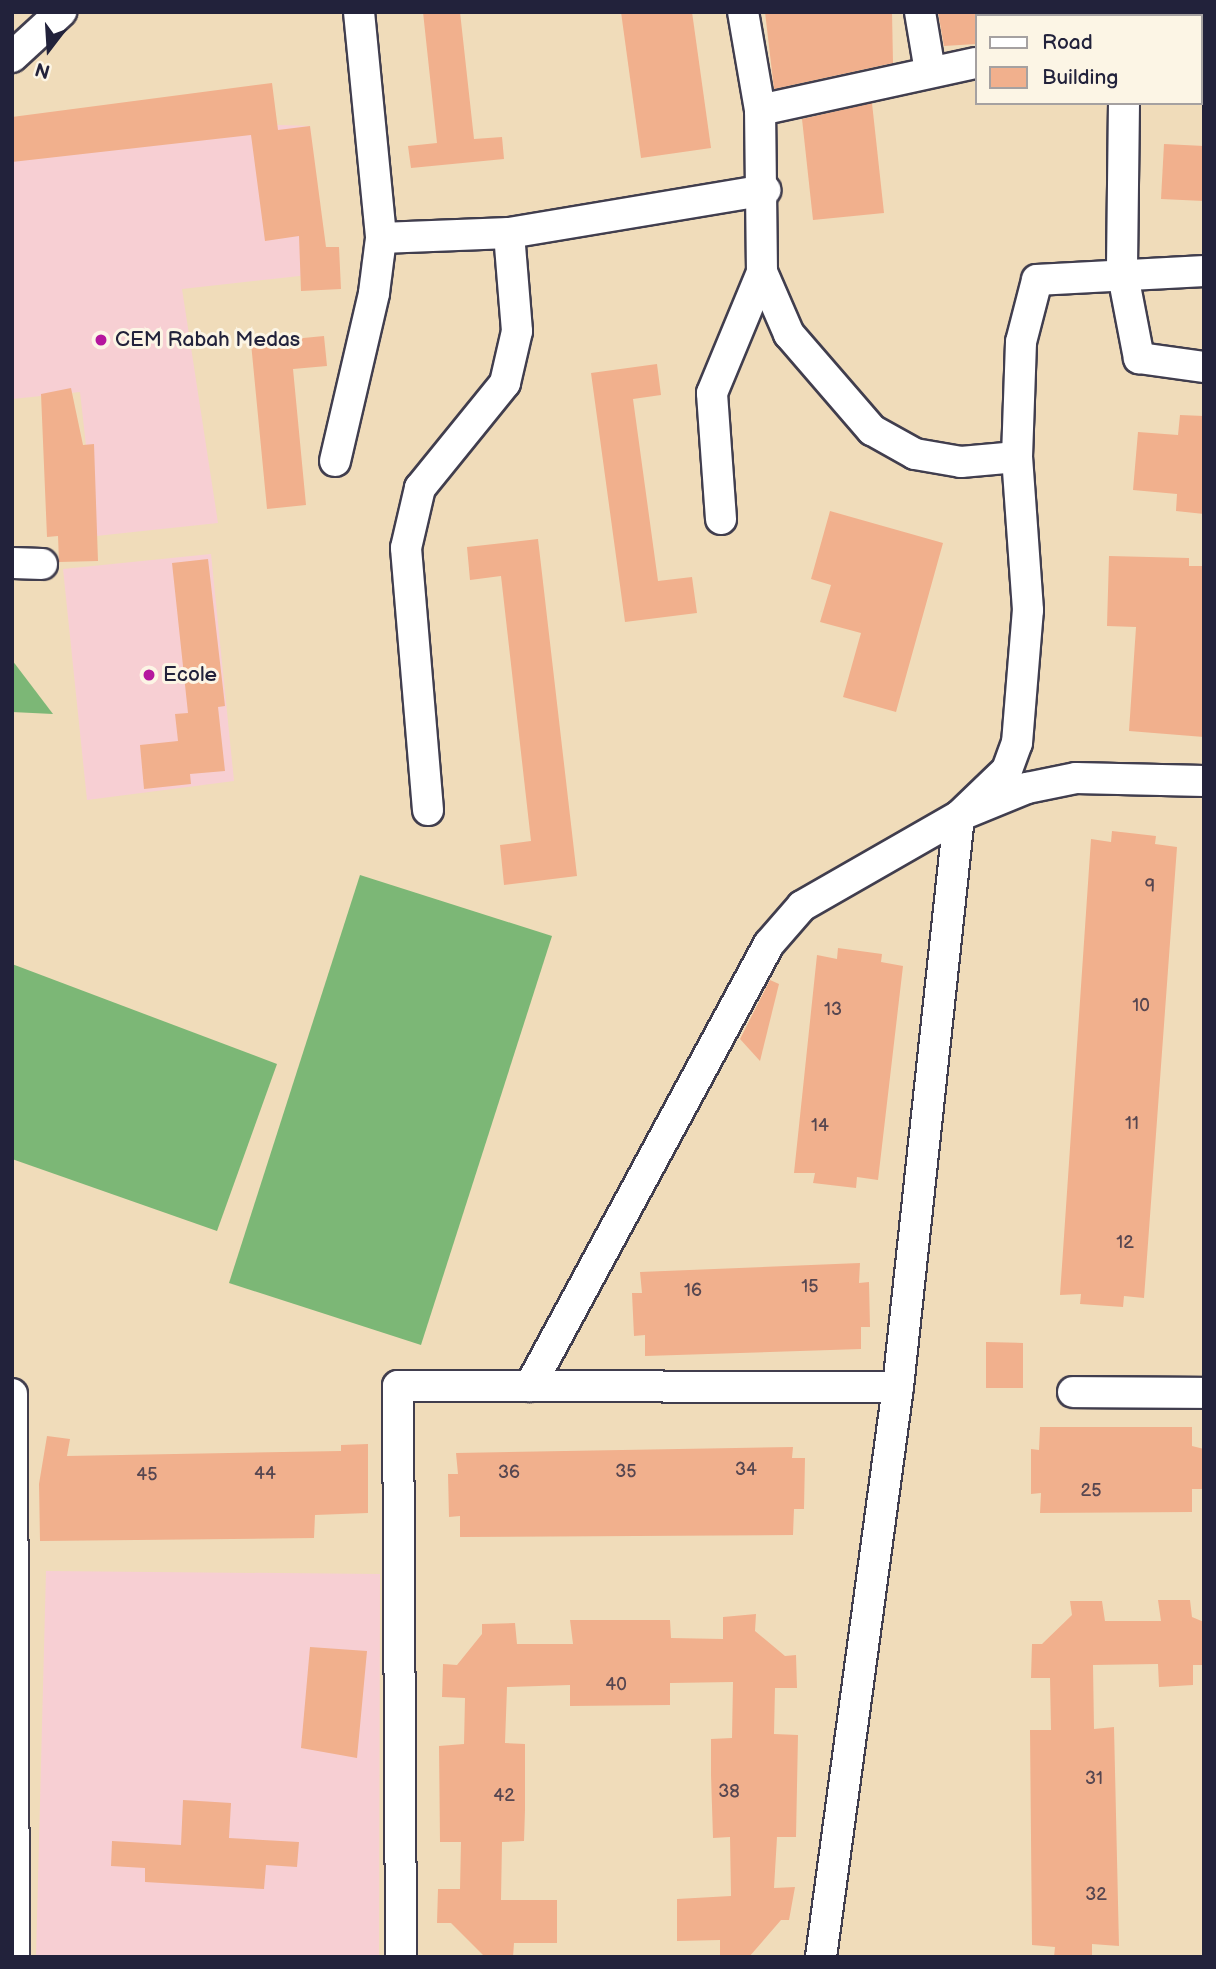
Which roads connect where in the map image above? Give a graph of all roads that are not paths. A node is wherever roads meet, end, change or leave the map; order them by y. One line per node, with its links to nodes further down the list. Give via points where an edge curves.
1 (61, 12): 5 (street)
2 (359, 12): 12 (street)
3 (743, 12): 9 (street)
4 (920, 12): 7 (street)
5 (12, 57)
6 (974, 63): 7 (street)
7 (930, 71): 9 (street)
8 (1124, 105): 13 (street)
9 (760, 110): 10 (street)
10 (765, 190): 11 (street); 15 (street)
11 (509, 233): 12 (street); 23 (street, via 517,331 505,383 421,488 406,548)
12 (381, 238): 18 (street, via 374,293)
13 (1122, 270): 14 (street); 16 (street, via 1139,358); 17 (street, via 1037,279 1021,342)
14 (1204, 271)
15 (762, 272): 17 (street, via 789,334 872,430 915,454 961,463); 19 (street, via 712,393)
16 (1204, 367)
17 (1017, 457): 24 (street, via 1028,610 1017,743 1007,770)
18 (335, 461)
19 (721, 519)
20 (12, 563): 21 (street)
21 (42, 564)
22 (1204, 781): 24 (street, via 1076,778 1027,788)
23 (428, 810)
24 (959, 816): 25 (street, via 802,906 768,944); 26 (street)
25 (530, 1386): 26 (street); 31 (street, via 398,1386)
26 (898, 1387): 32 (street)
27 (1073, 1392): 28 (street)
28 (1204, 1393)
29 (12, 1394): 30 (street)
30 (14, 1957)
31 (401, 1957)
32 (821, 1957)

